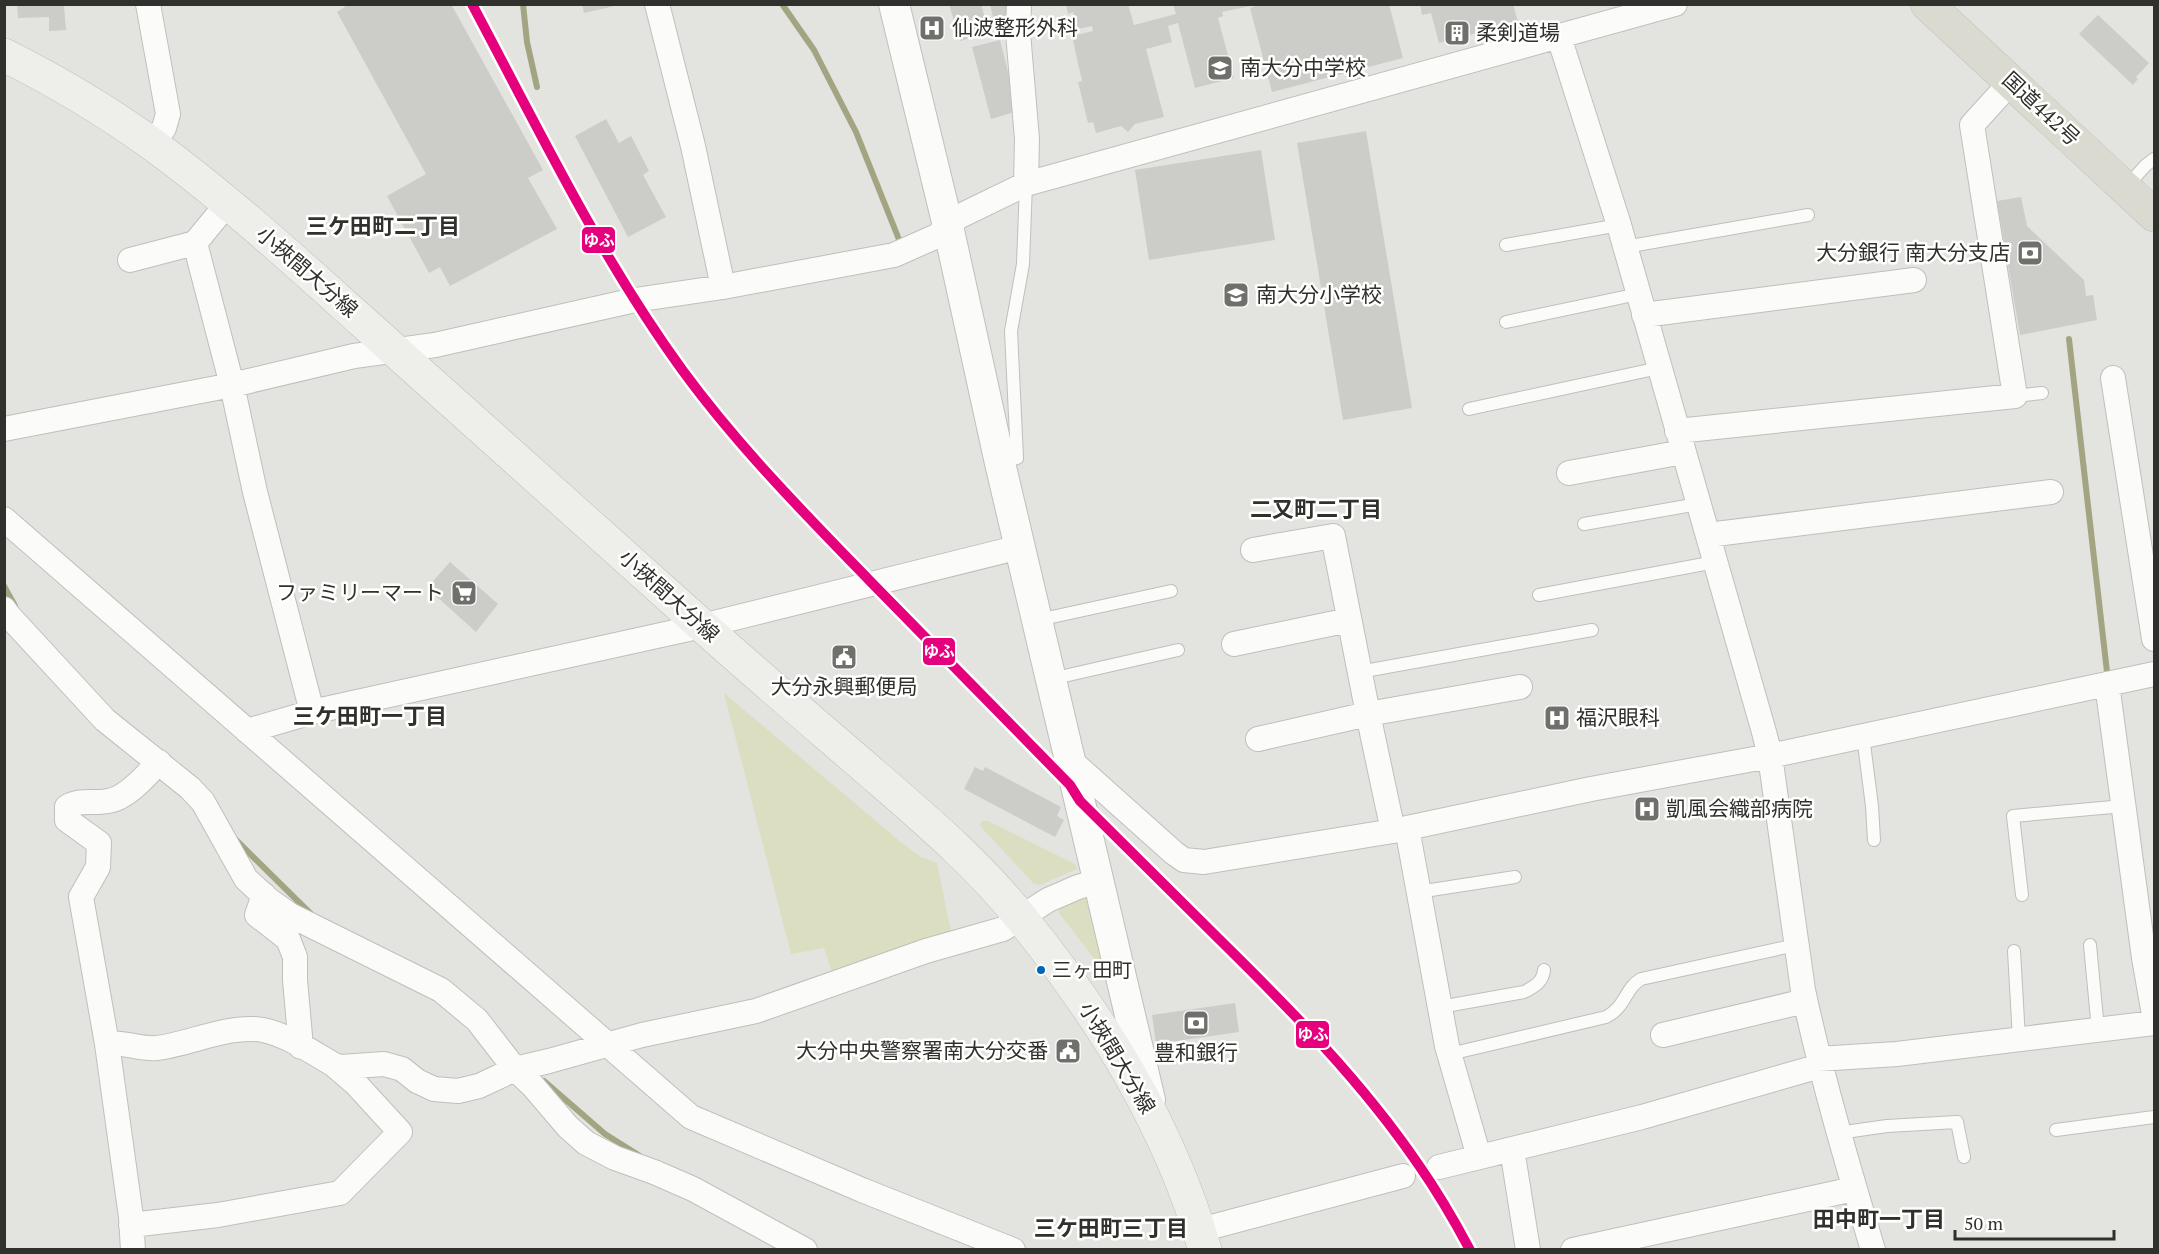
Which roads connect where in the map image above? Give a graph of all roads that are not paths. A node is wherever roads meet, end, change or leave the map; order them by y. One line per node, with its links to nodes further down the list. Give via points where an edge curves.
1 (148, 4): 10 (street, via 168,114 164,128)
2 (657, 4): 23 (street)
3 (894, 4): 17 (street)
4 (1019, 4): 12 (street)
5 (1675, 4): 7 (street)
6 (1927, 4): 9 (highway, 国道442号)
7 (1559, 37): 12 (street); 18 (street)
8 (4, 55): 10 (main road, 小挾間大分線, via 60,83)
9 (2011, 82): 13 (highway, 国道442号); 31 (street, via 1972,125)
10 (152, 144): 14 (main road, 小挾間大分線)
11 (2154, 159): 13 (lane)
12 (1026, 184): 17 (street, via 958,217); 35 (lane, via 1023,264 1011,331 1017,458)
13 (2126, 188): 16 (highway, 国道442号)
14 (227, 204): 19 (street); 26 (main road, 小挾間大分線)
15 (1808, 215): 18 (lane)
16 (2154, 215)
17 (948, 226): 23 (street, via 937,237 894,255); 35 (street)
18 (1622, 236): 20 (lane); 24 (street)
19 (195, 243): 21 (street); 29 (street)
20 (1506, 245)
21 (130, 260)
22 (1914, 280): 24 (street)
23 (723, 287): 26 (street, via 635,300 435,345)
24 (1641, 304): 25 (lane); 27 (street)
25 (1506, 322)
26 (395, 350): 29 (street); 50 (main road, 小挾間大分線)
27 (1659, 368): 32 (lane); 34 (street)
28 (2113, 378): 52 (street)
29 (232, 384): 33 (street); 60 (street, via 255,492)
30 (2042, 393): 31 (lane)
31 (2015, 396): 34 (street)
32 (1469, 409)
33 (4, 429)
34 (1680, 442): 36 (street); 38 (street)
35 (1000, 463): 42 (street)
36 (1569, 473)
37 (2051, 492): 41 (street)
38 (1698, 504): 40 (lane); 41 (street)
39 (4, 519): 62 (street)
40 (1584, 524)
41 (1707, 535): 44 (street)
42 (1020, 547): 48 (street); 50 (street)
43 (1253, 550): 49 (street, via 1333,536)
44 (1715, 562): 46 (lane); 65 (street)
45 (1171, 591): 48 (lane)
46 (1539, 595)
47 (4, 609): 67 (street, via 105,720)
48 (1037, 620): 57 (street)
49 (1349, 620): 53 (street); 55 (street)
50 (702, 626): 60 (street); 76 (main road, 小挾間大分線, via 928,822)
51 (1592, 630): 55 (lane)
52 (2154, 639)
53 (1234, 644)
54 (1178, 650): 57 (lane)
55 (1359, 672): 61 (street)
56 (2154, 674): 58 (street)
57 (1051, 679): 66 (street)
58 (2107, 684): 63 (street); 68 (street)
59 (1521, 687): 61 (street)
60 (312, 712): 62 (street)
61 (1368, 714): 64 (street); 69 (street)
62 (247, 731): 89 (street)
63 (1863, 736): 65 (street); 70 (lane)
64 (1258, 738)
65 (1770, 756): 69 (street); 77 (street)
66 (1070, 760): 69 (street, via 1184,860 1204,862); 72 (street)
67 (159, 762): 74 (street, via 203,802 246,879); 88 (street, via 138,785 110,801 76,801 67,807 67,820 99,843 98,867 81,897)
68 (2124, 807): 75 (lane, via 2013,816); 83 (street)
69 (1400, 830): 73 (street)
70 (1874, 840)
71 (1515, 876): 73 (lane)
72 (1099, 881): 76 (street, via 1078,886); 96 (street)
73 (1418, 892): 82 (street)
74 (264, 895): 90 (street, via 257,915 288,939 295,957); 94 (street, via 290,915 441,990 477,1020)
75 (2022, 895)
76 (1020, 917): 89 (street, via 1003,929 926,951 756,1011); 96 (main road, 小挾間大分線, via 1106,1035)
77 (1796, 945): 81 (street); 91 (lane, via 1641,979 1634,983 1618,1010 1606,1017)
78 (2090, 945): 85 (lane)
79 (2014, 951): 87 (lane)
80 (1544, 970): 82 (lane, via 1540,981 1524,992)
81 (1805, 1002): 86 (street); 92 (street)
82 (1440, 1007): 91 (street)
83 (2154, 1015)
84 (2154, 1023): 85 (street)
85 (2098, 1030): 87 (street)
86 (1663, 1035)
87 (2019, 1039): 92 (street)
88 (107, 1044): 90 (street, via 116,1042 148,1049 251,1029 275,1033); 105 (street)
89 (605, 1045): 94 (street); 109 (street, via 691,1117)
90 (301, 1047): 93 (street)
91 (1450, 1054): 100 (street)
92 (1819, 1063): 98 (street); 99 (street, via 1673,1109)
93 (334, 1065): 94 (street, via 384,1064 434,1089 458,1091); 105 (street, via 400,1132 340,1193)
94 (515, 1069): 108 (street, via 586,1143 693,1189)
95 (2154, 1117): 97 (lane)
96 (1155, 1119): 106 (main road, 小挾間大分線)
97 (2056, 1130)
98 (1838, 1133): 101 (lane, via 1957,1122); 104 (street)
99 (1512, 1149): 100 (street); 110 (street)
100 (1479, 1157): 102 (street)
101 (1964, 1157)
102 (1439, 1167)
103 (1403, 1176): 106 (street)
104 (1854, 1189): 111 (street); 112 (street)
105 (131, 1226): 107 (street)
106 (1202, 1240)
107 (133, 1250)
108 (805, 1250)
109 (1013, 1250)
110 (1528, 1250)
111 (1573, 1250)
112 (1873, 1250)

